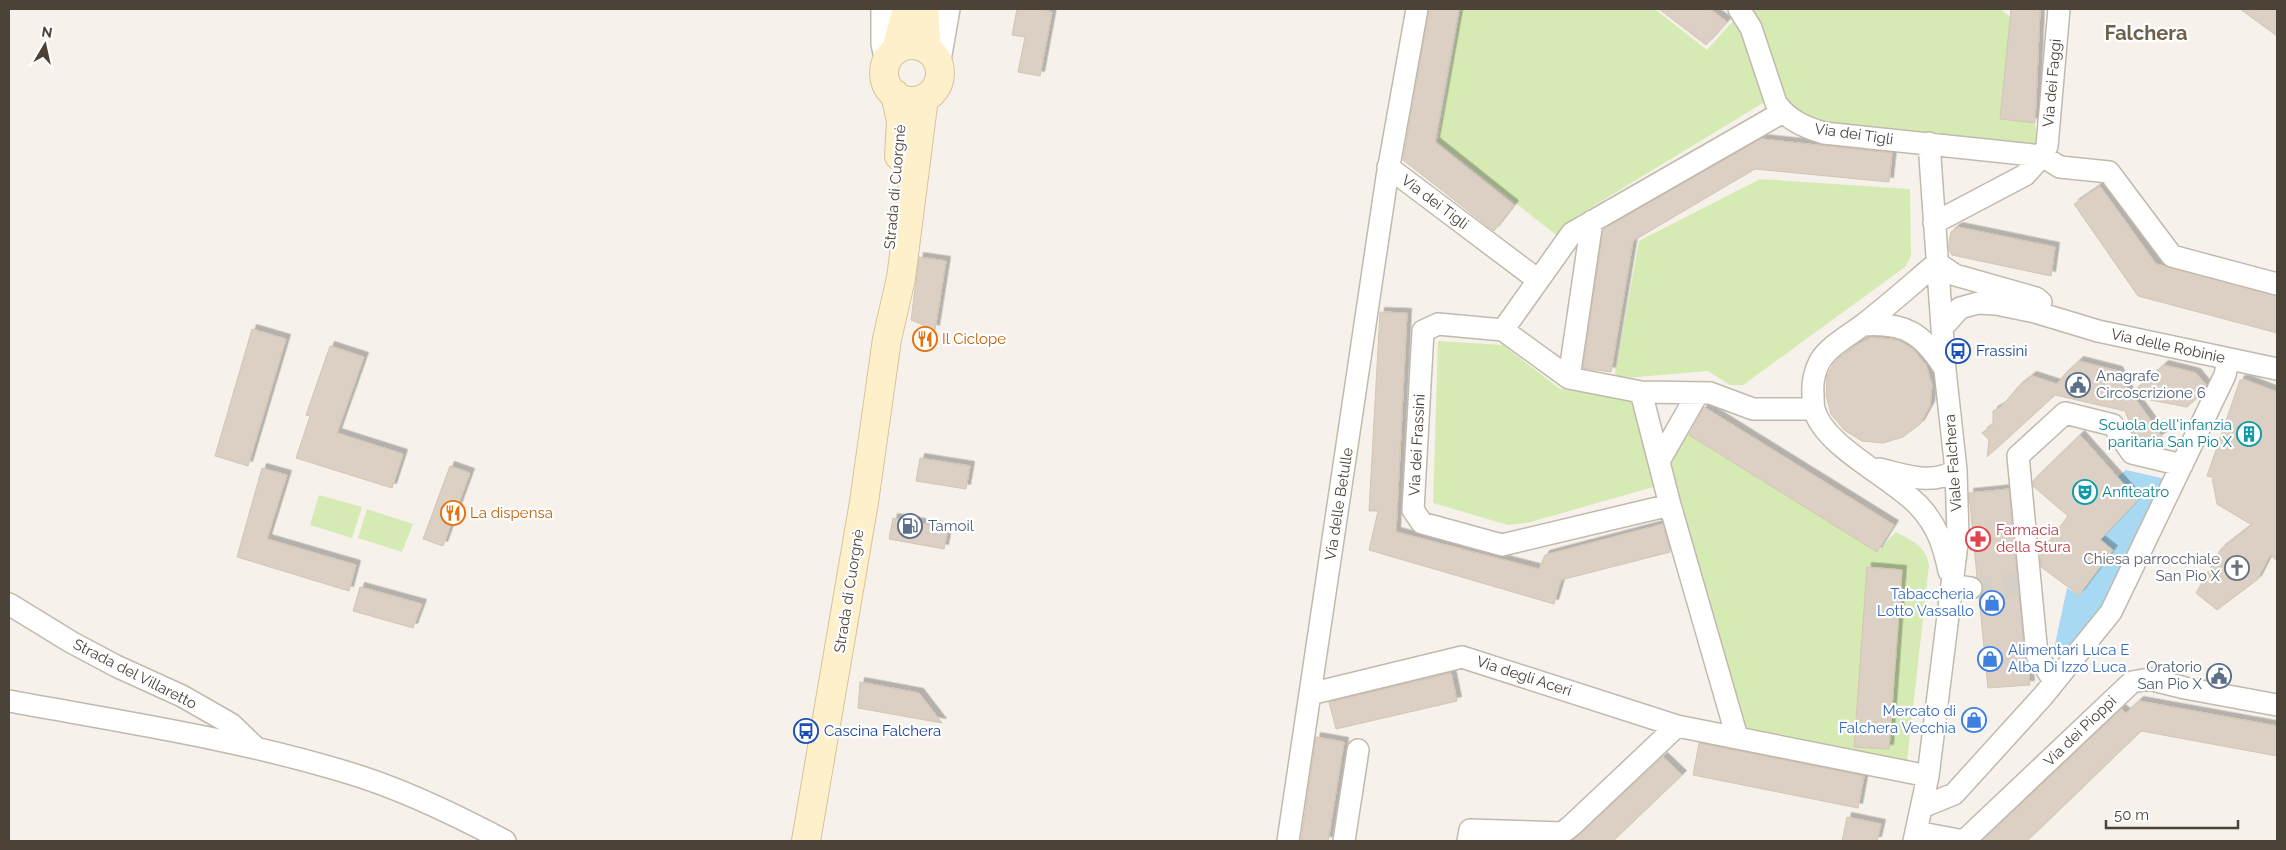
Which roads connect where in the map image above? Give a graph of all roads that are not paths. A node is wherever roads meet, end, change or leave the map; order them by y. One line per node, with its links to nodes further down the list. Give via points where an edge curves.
1 (882, 9): 8 (street, via 882,44)
2 (907, 9): 8 (main road)
3 (924, 9): 9 (main road)
4 (949, 9): 9 (street)
5 (1417, 9): 15 (street, Via dei Tigli)
6 (1739, 9): 12 (street, Via dei Tigli, via 1751,28 1776,103)
7 (2058, 9): 14 (street, Via dei Faggi, via 2047,146)
8 (891, 56): 9 (main road, via 907,45); 10 (main road, via 885,80)
9 (933, 57): 11 (main road, via 940,77 937,86)
10 (895, 94): 11 (main road, via 909,100); 25 (main road, Strada di Cuorgnè, via 902,130 887,275)
11 (924, 98): 25 (main road, Strada di Cuorgnè, via 902,278)
12 (1783, 112): 13 (street, Via dei Tigli, via 1802,125 1824,132); 16 (street)
13 (1929, 143): 14 (street); 17 (street, Viale Falchera)
14 (2042, 156): 17 (street, Via dei Faggi, via 2026,175); 20 (street, via 2060,167 2109,172 2172,256)
15 (1388, 167): 19 (street, Via dei Tigli); 41 (street, Via delle Betulle)
16 (1592, 221): 19 (street, via 1572,233); 29 (street)
17 (1934, 222): 18 (street, Viale Falchera)
18 (1937, 263): 21 (street, Via delle Robinie, via 1955,275 2036,298); 22 (street); 23 (street, Viale Falchera)
19 (1538, 280): 24 (street)
20 (2277, 284)
21 (2059, 319): 23 (street, Via delle Robinie, via 2014,307 1978,303 1960,308); 26 (street, Via delle Robinie)
22 (1863, 325): 28 (street, via 1898,327 1920,338 1932,348); 32 (street, via 1820,361 1812,384)
23 (1942, 328): 28 (street, Viale Falchera)
24 (1503, 330): 29 (street); 37 (street, Via dei Frassini, via 1438,324 1423,331 1413,510 1422,523 1502,545)
25 (886, 339): 55 (main road, Strada di Cuorgnè, via 864,502)
26 (2228, 360): 27 (street, Via delle Robinie); 34 (street, via 2225,375)
27 (2277, 369)
28 (1945, 370): 36 (street, Viale Falchera)
29 (1569, 378): 30 (street)
30 (1641, 392): 31 (street); 33 (street)
31 (1698, 393): 32 (street, via 1710,393 1753,409); 33 (street)
32 (1814, 409): 35 (street, via 1824,429)
33 (1659, 461): 37 (street)
34 (2182, 465): 40 (street, via 2111,612); 40 (street, via 2132,453 2113,425 2065,413 2018,456 2037,655)
35 (1869, 466): 36 (street, via 1928,479 1946,477); 38 (street, via 1920,508 1935,528)
36 (1956, 470): 38 (street, Viale Falchera)
37 (1670, 505): 43 (street)
38 (1961, 587): 50 (street, Viale Falchera)
39 (9, 604): 48 (street, Strada del Villaretto, via 93,654 182,696 231,724)
40 (2054, 681): 51 (street, via 1954,794)
41 (1310, 694): 45 (street, Via degli Aceri, via 1462,657); 56 (street, Via delle Betulle)
42 (9, 701): 48 (street, Strada del Villaretto)
43 (1728, 702): 46 (street); 47 (street)
44 (2277, 705): 58 (street, Via dei Pioppi, via 2149,679 2132,682)
45 (1677, 726): 46 (street, Via degli Aceri); 52 (street, via 1562,833)
46 (1702, 731): 47 (street, Via degli Aceri)
47 (1737, 737): 50 (street, Via degli Aceri)
48 (256, 749): 54 (street, Strada del Villaretto, via 350,773 473,824)
49 (1358, 750): 57 (street)
50 (1928, 776): 51 (street, Viale Falchera)
51 (1922, 808): 53 (street, Viale Falchera)
52 (1469, 836)
53 (1915, 837): 58 (street)
54 (505, 841)
55 (806, 841)
56 (1288, 841)
57 (1344, 841)
58 (1964, 841)

